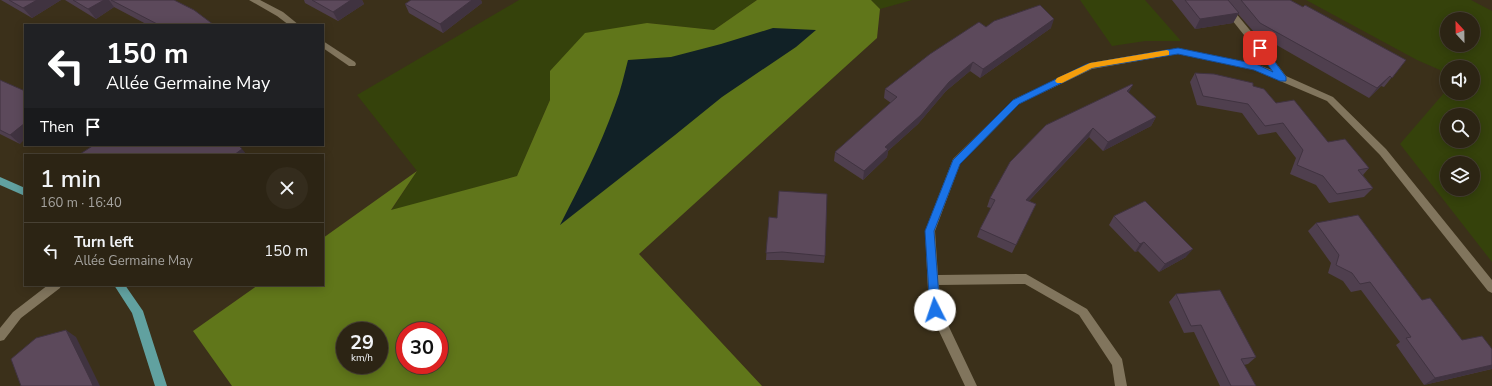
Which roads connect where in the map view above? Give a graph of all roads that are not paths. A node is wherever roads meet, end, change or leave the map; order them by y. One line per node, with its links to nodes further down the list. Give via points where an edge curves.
1 (253, 0): 3 (street)
2 (1220, 0): 6 (street)
3 (295, 24)
4 (324, 45): 5 (street)
5 (352, 64)
6 (1283, 79): 9 (street, via 1256,67 1178,51 1090,66 1016,102 956,162 930,231); 12 (street, via 1330,99 1383,152)
7 (0, 181): 8 (main road)
8 (24, 192)
9 (933, 280): 15 (street, via 935,310); 16 (street, via 1026,279 1039,286 1083,312 1118,363)
10 (55, 286): 13 (street, via 17,315)
11 (119, 286): 14 (main road, via 137,311)
12 (1492, 288)
13 (0, 336)
14 (160, 386)
15 (971, 386)
16 (1121, 386)

